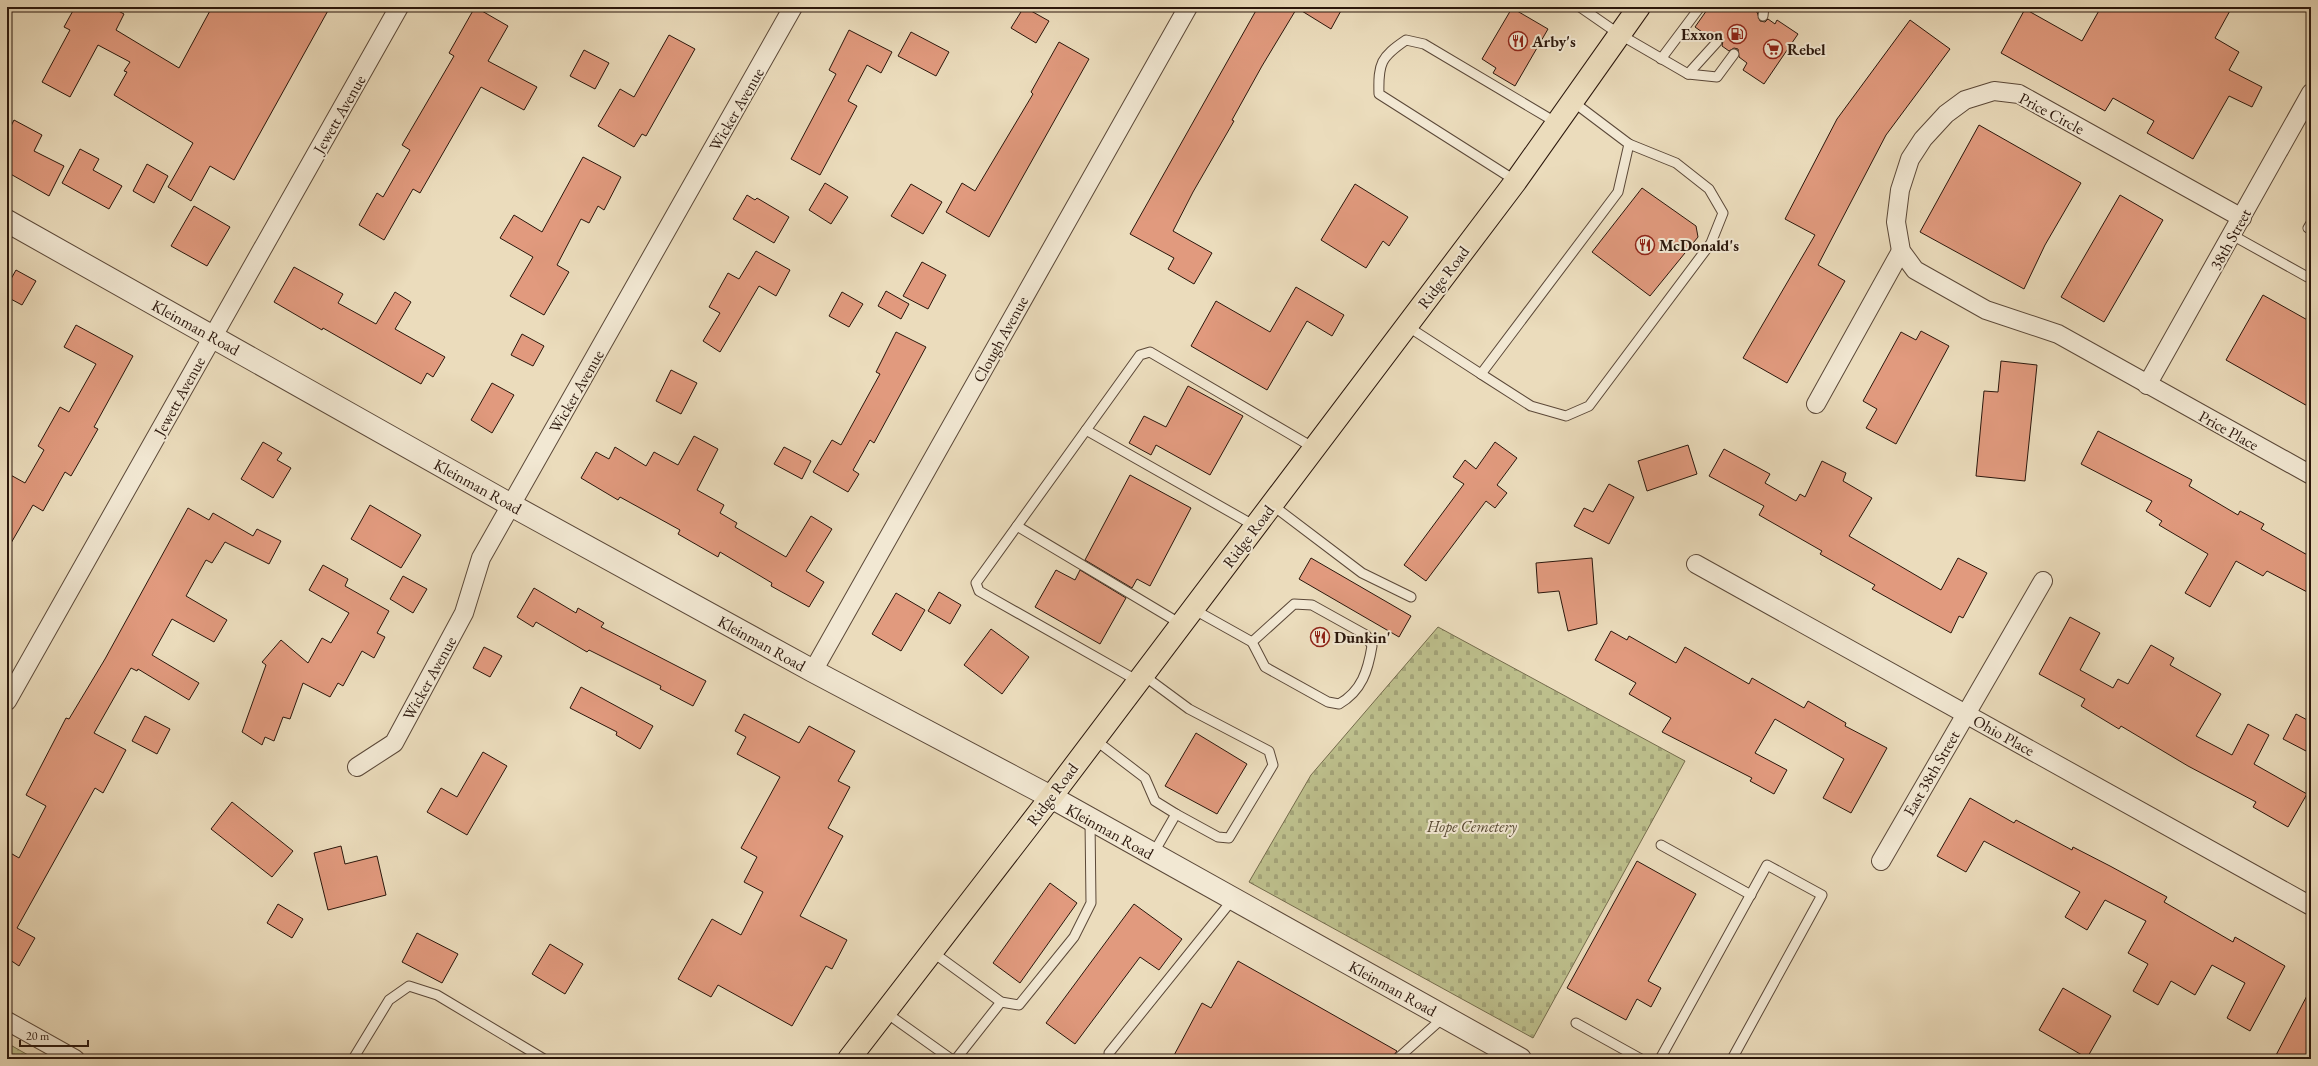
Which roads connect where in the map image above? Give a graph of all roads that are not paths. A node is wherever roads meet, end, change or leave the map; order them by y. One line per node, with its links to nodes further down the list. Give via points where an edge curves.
1 (399, 7): 25 (street, Jewett Avenue)
2 (794, 7): 33 (street, Wicker Avenue)
3 (1188, 7): 41 (street, Clough Avenue)
4 (1580, 7): 7 (lane)
5 (1639, 7): 7 (main road, Ridge Road)
6 (1700, 7): 10 (lane)
7 (1619, 34): 10 (lane); 13 (main road, Ridge Road)
8 (1717, 42): 11 (lane)
9 (1734, 54): 11 (lane, via 1717,77)
10 (1661, 59): 11 (lane)
11 (1688, 74)
12 (2310, 99): 17 (street, 38th Street)
13 (1572, 101): 14 (main road, Ridge Road); 15 (lane)
14 (1557, 123): 16 (main road, Ridge Road); 16 (lane, via 1424,44 1406,40 1388,52 1378,70 1379,94)
15 (1629, 144): 26 (lane, via 1618,192); 26 (lane, via 1676,163 1709,189 1722,213 1711,244 1589,406 1566,416 1531,406)
16 (1516, 181): 24 (main road, Ridge Road)
17 (2242, 218): 21 (street, 38th Street); 22 (street, Price Circle, via 2019,94 1994,91 1965,100 1946,114 1923,139 1910,159 1900,190 1896,222)
18 (7, 221): 25 (street, Kleinman Road)
19 (2311, 223): 20 (lane, via 2308,228)
20 (2311, 230)
21 (2232, 235): 23 (lane); 27 (street, 38th Street)
22 (1902, 251): 27 (street, Price Circle, via 1915,270 1986,310 2058,334); 28 (street)
23 (2311, 279)
24 (1406, 326): 26 (lane); 30 (main road, Ridge Road)
25 (212, 336): 33 (street, Kleinman Road); 43 (street, Jewett Avenue)
26 (1481, 374)
27 (2148, 385): 31 (street, Price Place)
28 (1816, 404)
29 (1086, 430): 30 (lane, via 1140,355 1150,352); 34 (lane); 35 (lane)
30 (1314, 448): 32 (main road, Ridge Road)
31 (2311, 475)
32 (1271, 504): 35 (main road, Ridge Road); 38 (lane, via 1362,573)
33 (511, 505): 41 (street, Kleinman Road); 46 (street, Wicker Avenue, via 481,558 464,613 394,743)
34 (1017, 526): 39 (lane); 42 (lane, via 976,583 978,592)
35 (1255, 526): 39 (main road, Ridge Road)
36 (1696, 564): 44 (street, Ohio Place)
37 (2043, 581): 44 (street, East 38th Street)
38 (1411, 597)
39 (1187, 616): 40 (lane); 42 (main road, Ridge Road)
40 (1252, 642): 40 (lane, via 1265,667 1328,702 1339,704 1349,699 1361,686 1369,665 1372,646 1366,635 1312,605 1300,604 1294,604)
41 (813, 671): 47 (street, Kleinman Road)
42 (1140, 678): 45 (main road, Ridge Road); 48 (lane, via 1189,709 1269,751 1273,765 1229,838 1218,837)
43 (7, 701)
44 (1965, 713): 52 (street, East 38th Street); 55 (street, Ohio Place)
45 (1094, 739): 47 (main road, Ridge Road); 48 (lane, via 1144,778 1155,801)
46 (357, 767)
47 (1051, 797): 49 (street, Kleinman Road); 56 (main road, Ridge Road)
48 (1176, 814): 51 (lane)
49 (1090, 819): 51 (street, Kleinman Road); 57 (lane, via 1092,903 1074,937 1019,1005)
50 (1661, 845): 53 (lane)
51 (1153, 854): 54 (street, Kleinman Road)
52 (1881, 862)
53 (1751, 894): 72 (lane); 73 (lane, via 1767,865 1822,895)
54 (1233, 899): 59 (street, Kleinman Road); 62 (lane)
55 (2311, 906)
56 (931, 952): 57 (lane); 58 (main road, Ridge Road)
57 (1001, 1002): 68 (lane)
58 (885, 1012): 66 (main road, Ridge Road); 67 (lane)
59 (1444, 1017): 69 (lane); 70 (street, Kleinman Road)
60 (7, 1021): 63 (street)
61 (1576, 1024): 71 (lane)
62 (1109, 1053)
63 (75, 1059)
64 (353, 1059): 65 (lane, via 389,1000 409,986 437,995)
65 (544, 1059)
66 (849, 1059)
67 (951, 1059)
68 (956, 1059)
69 (1397, 1059)
70 (1520, 1059)
71 (1641, 1059)
72 (1660, 1059)
73 (1732, 1059)

